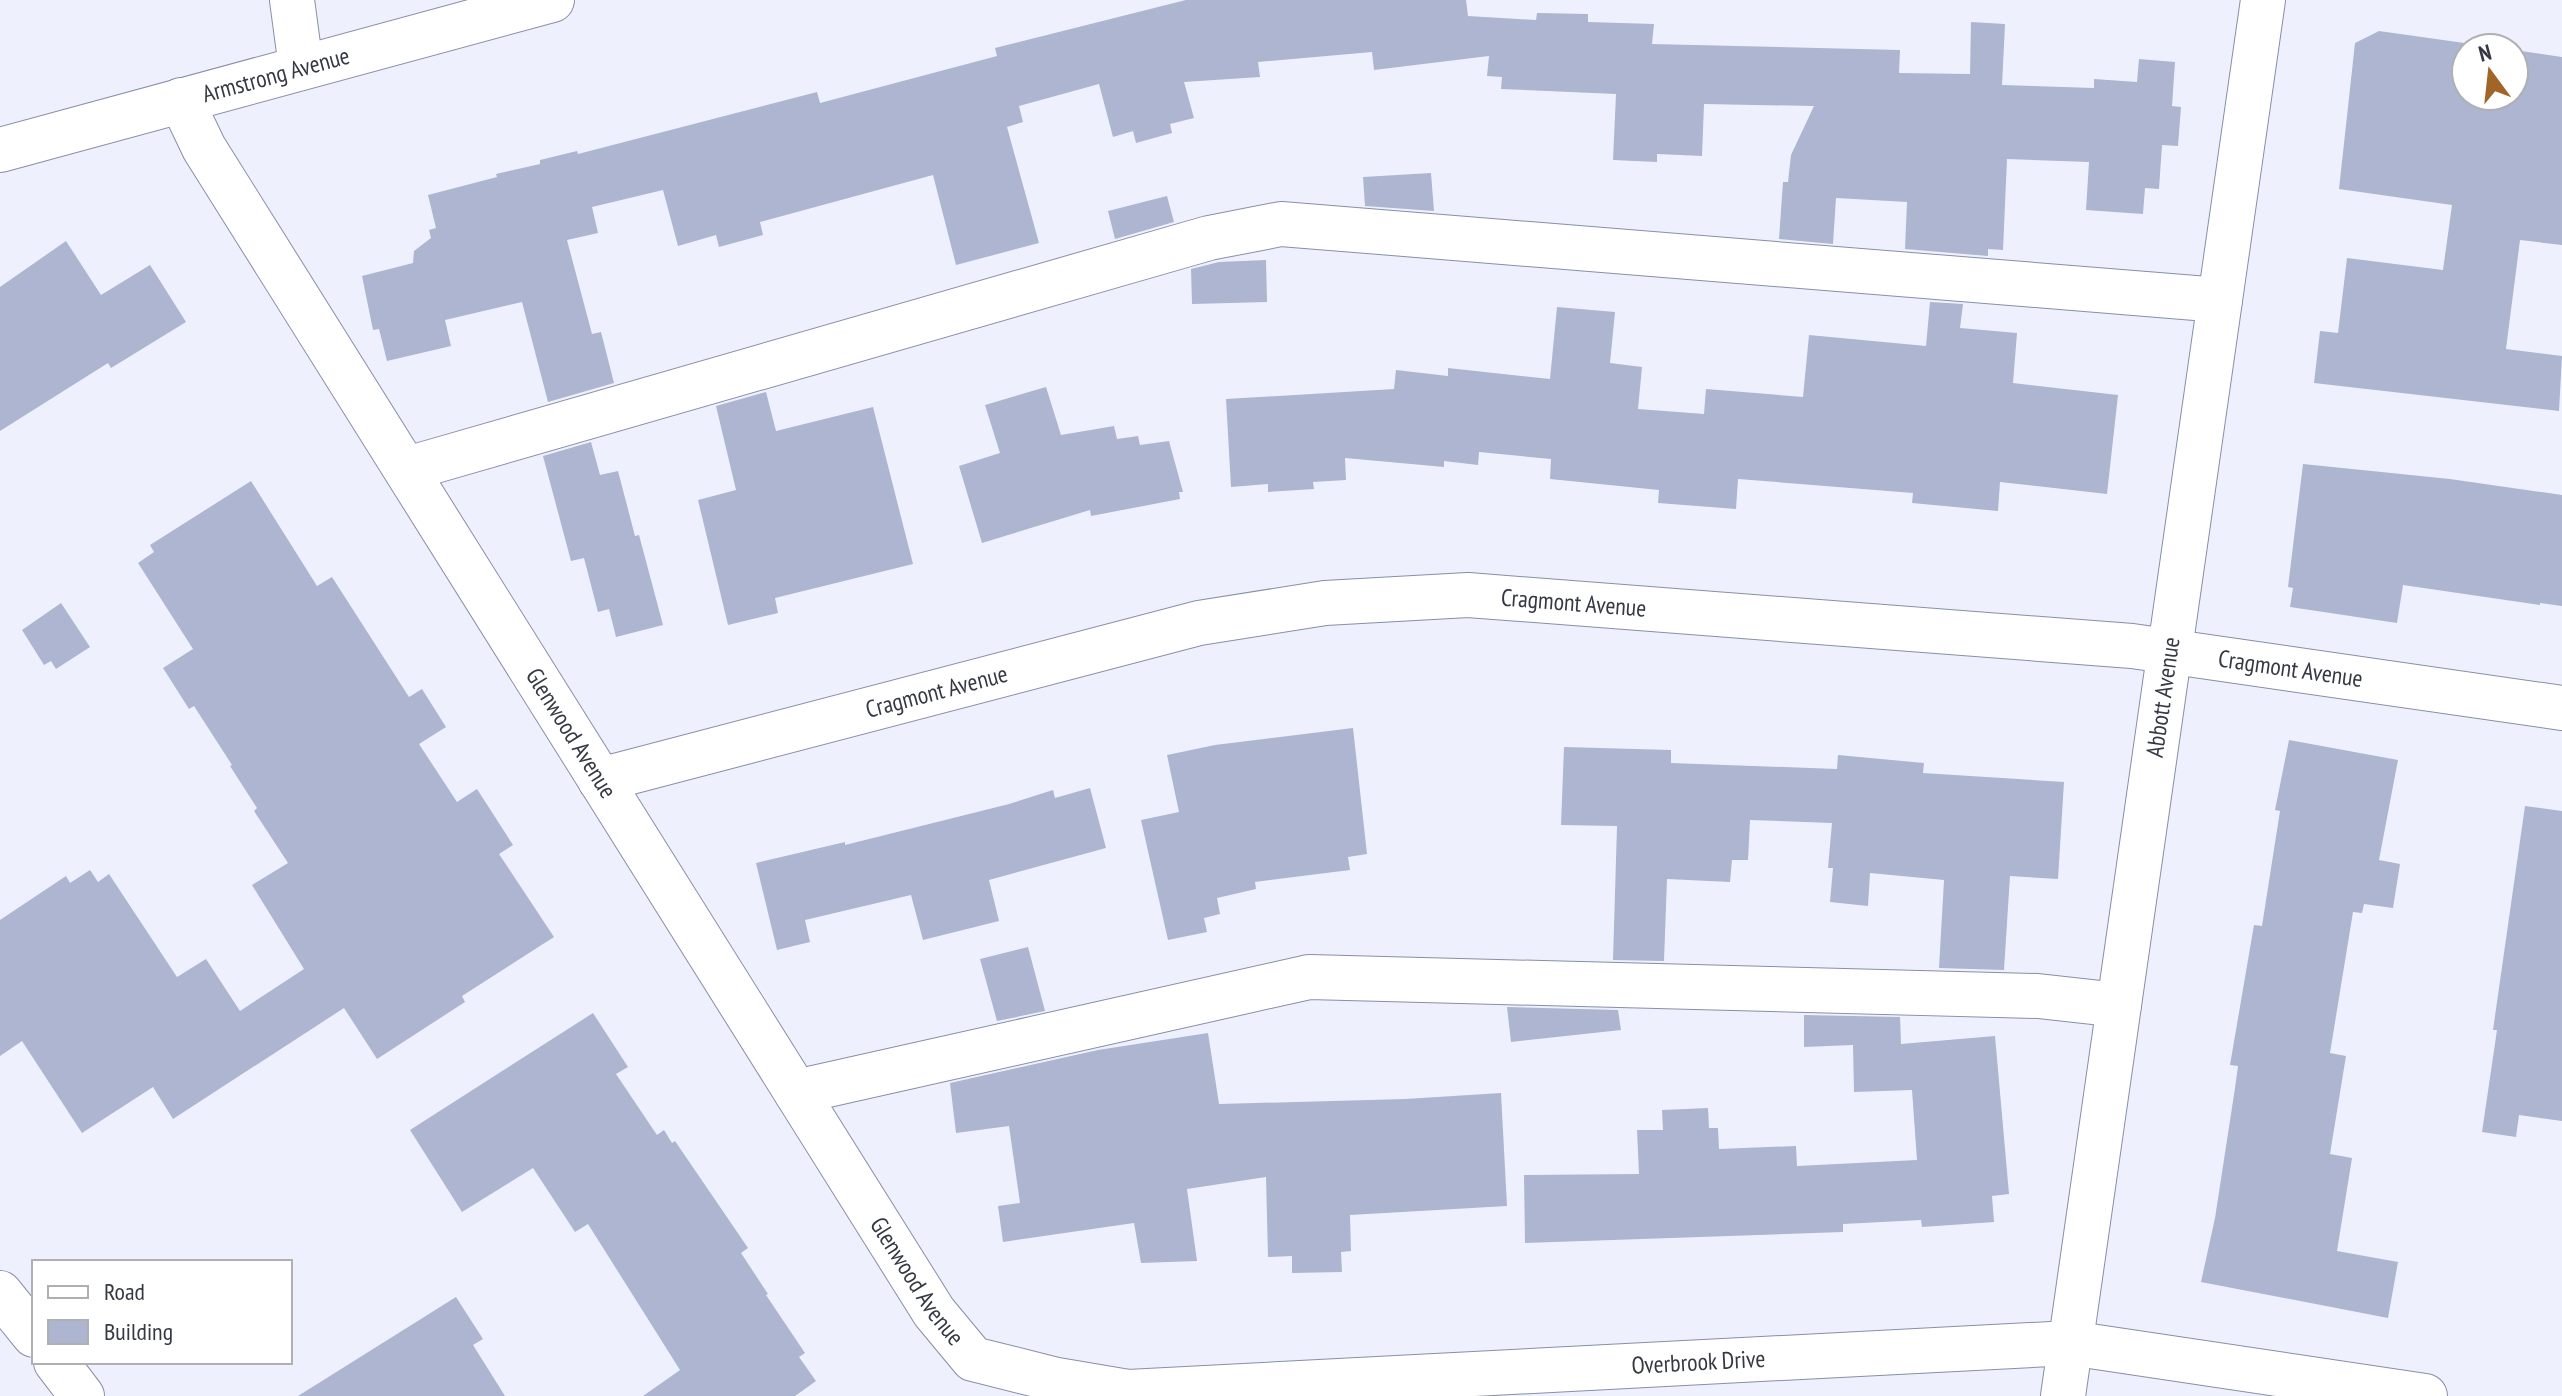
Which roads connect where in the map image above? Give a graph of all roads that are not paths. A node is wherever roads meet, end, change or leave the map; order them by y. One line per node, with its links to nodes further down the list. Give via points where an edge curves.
1 (292, 0): 4 (street)
2 (552, 0): 4 (street, Armstrong Avenue)
3 (2263, 0): 7 (street, Abbott Avenue)
4 (301, 67): 5 (street, Armstrong Avenue)
5 (181, 100): 6 (street, Armstrong Avenue); 8 (street, Glenwood Avenue, via 204,148)
6 (0, 150)
7 (2220, 300): 8 (street, via 1281,224 1209,238); 9 (street, Abbott Avenue)
8 (407, 469): 11 (street, Glenwood Avenue)
9 (2169, 651): 10 (street, Cragmont Avenue); 11 (street, Cragmont Avenue, via 1468,595 1325,603 1199,623); 12 (street, Abbott Avenue)
10 (2562, 708)
11 (600, 780): 13 (street, Glenwood Avenue)
12 (2119, 1005): 13 (street, via 2038,996 1309,977); 16 (street, Abbott Avenue)
13 (796, 1092): 17 (street, Glenwood Avenue, via 934,1312)
14 (0, 1293): 15 (street)
15 (32, 1333)
16 (2070, 1343): 17 (street, Overbrook Drive, via 1128,1392); 20 (street, Abbott Avenue); 21 (street, Overbrook Drive)
17 (973, 1359)
18 (58, 1364): 19 (street)
19 (82, 1396)
20 (2063, 1396)
21 (2425, 1396)

